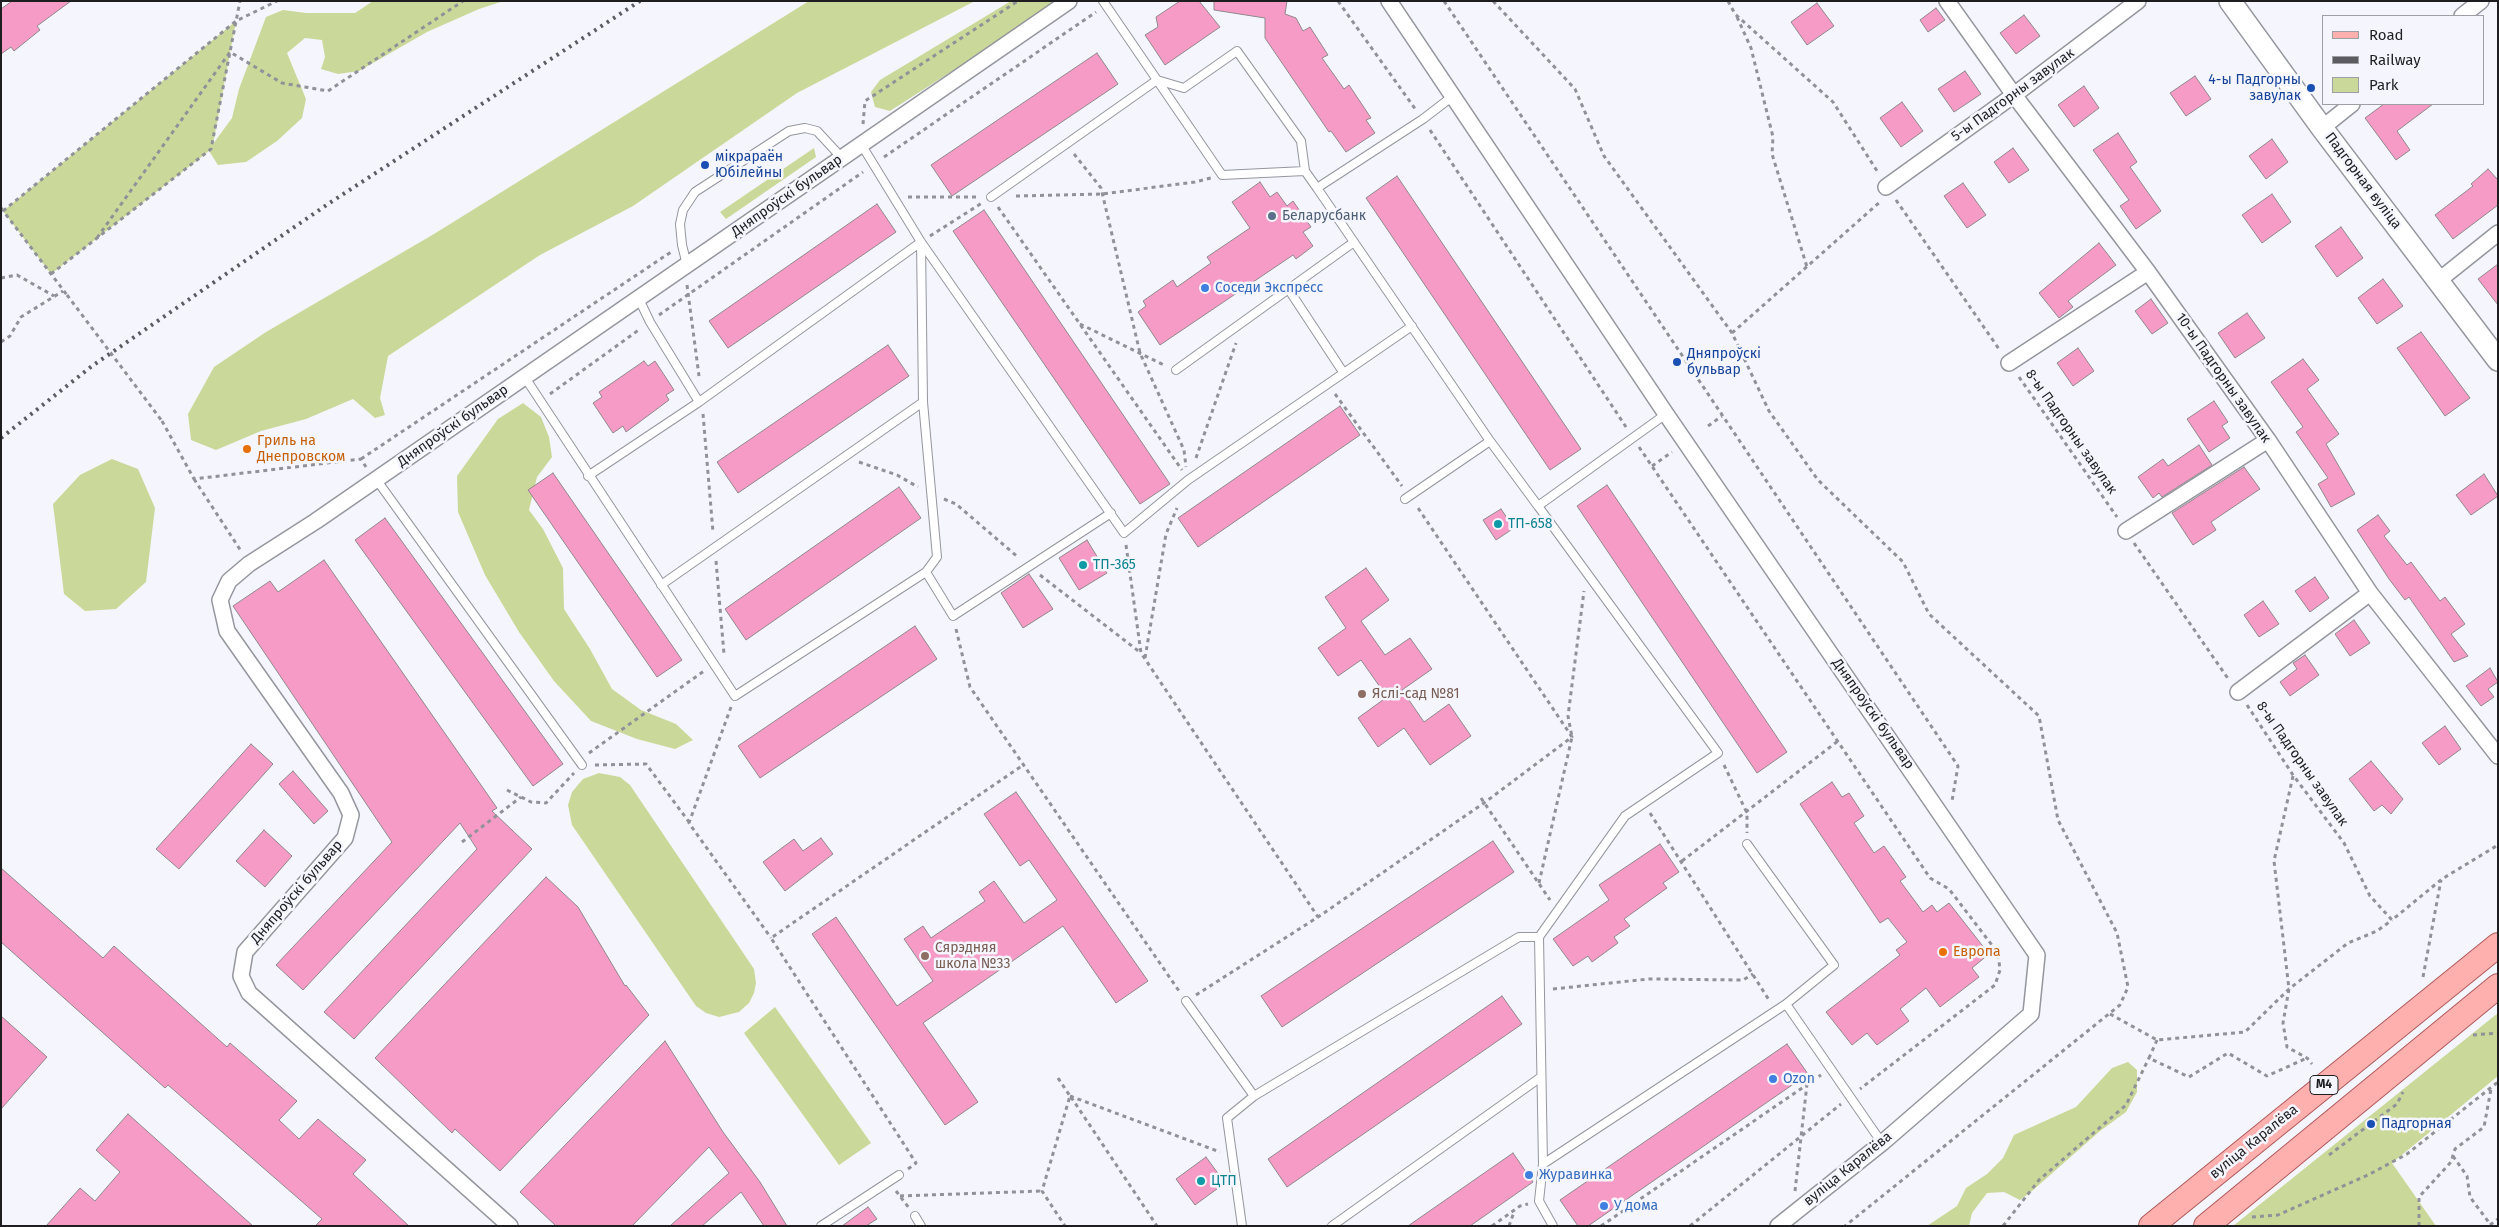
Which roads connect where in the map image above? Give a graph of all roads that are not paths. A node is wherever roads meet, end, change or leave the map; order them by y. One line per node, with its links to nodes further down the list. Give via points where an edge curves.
1 (1069, 1): 14 (street, Дняпроўскі бульвар)
2 (1390, 1): 11 (street, Дняпроўскі бульвар)
3 (1948, 1): 10 (street, 10-ы Падгорны завулак)
4 (2138, 1): 10 (street, 5-ы Падгорны завулак)
5 (2230, 1): 13 (street, Падгорная вуліца)
6 (2481, 1): 8 (street)
7 (1104, 4): 9 (lane)
8 (2463, 15)
9 (1157, 80): 16 (lane, via 1222,174); 16 (lane, via 1184,88 1237,51 1301,141); 19 (lane)
10 (2014, 95): 18 (street, 5-ы Падгорны завулак); 24 (street, 10-ы Падгорны завулак)
11 (1453, 96): 17 (lane); 36 (street, Дняпроўскі бульвар)
12 (2351, 105): 13 (street)
13 (2322, 128): 25 (street, Падгорная вуліца)
14 (861, 144): 15 (street, Дняпроўскі бульвар); 21 (lane)
15 (842, 158): 23 (street, Дняпроўскі бульвар); 23 (lane, via 817,131 805,128 789,131 695,192 683,210 680,224)
16 (1305, 170): 17 (lane)
17 (1318, 188): 22 (lane)
18 (1889, 190)
19 (991, 197)
20 (2498, 233): 25 (street)
21 (921, 242): 34 (lane); 35 (lane); 43 (lane)
22 (1354, 242): 26 (lane); 28 (lane)
23 (685, 267): 27 (street, Дняпроўскі бульвар)
24 (2148, 272): 30 (street); 37 (street, 10-ы Падгорны завулак)
25 (2438, 281): 29 (street, Падгорная вуліца)
26 (1288, 290): 31 (lane); 32 (lane)
27 (638, 297): 33 (street, Дняпроўскі бульвар); 34 (lane, via 650,322)
28 (1412, 326): 32 (lane); 38 (lane)
29 (2498, 360)
30 (2009, 363)
31 (1176, 370)
32 (1343, 372): 43 (lane, via 1188,480 1124,533)
33 (524, 376): 39 (lane); 40 (street, Дняпроўскі бульвар)
34 (701, 401): 39 (lane)
35 (923, 402): 45 (lane, via 938,557); 46 (lane)
36 (1666, 414): 42 (lane); 57 (street, Дняпроўскі бульвар, via 2037,955)
37 (2268, 440): 44 (street); 47 (street, 10-ы Падгорны завулак)
38 (1490, 441): 41 (lane); 42 (lane)
39 (588, 476): 46 (lane)
40 (376, 479): 50 (lane); 64 (street, Дняпроўскі бульвар, via 249,564 229,581 220,600 227,631 341,793 352,815 345,838 244,952 241,976 249,993)
41 (1408, 497)
42 (1538, 506): 52 (lane, via 1718,753 1625,816)
43 (1111, 513): 45 (lane, via 953,616)
44 (2126, 531)
45 (926, 572): 46 (lane, via 735,696)
46 (661, 585)
47 (2370, 593): 48 (street); 49 (street, 10-ы Падгорны завулак)
48 (2238, 692)
49 (2498, 756)
50 (580, 763)
51 (1747, 844): 56 (lane, via 1834,965)
52 (1539, 938): 58 (lane); 59 (lane, via 1519,937)
53 (2498, 945): 71 (main road, вуліца Каралёва / М4)
54 (2498, 986): 72 (main road, М4)
55 (1186, 1001): 59 (lane)
56 (1786, 1004): 60 (lane); 61 (lane)
57 (2031, 1014): 60 (street, вуліца Каралёва)
58 (1541, 1077): 61 (lane); 68 (lane)
59 (1254, 1096): 67 (lane, via 1227,1118)
60 (1882, 1143): 70 (street, вуліца Каралёва)
61 (1542, 1164): 69 (lane, via 1539,1201)
62 (899, 1176): 65 (lane)
63 (915, 1216): 66 (lane)
64 (510, 1226)
65 (821, 1226)
66 (922, 1226)
67 (1242, 1226)
68 (1332, 1226)
69 (1553, 1226)
70 (1778, 1226)
71 (2151, 1226)
72 (2206, 1226)

